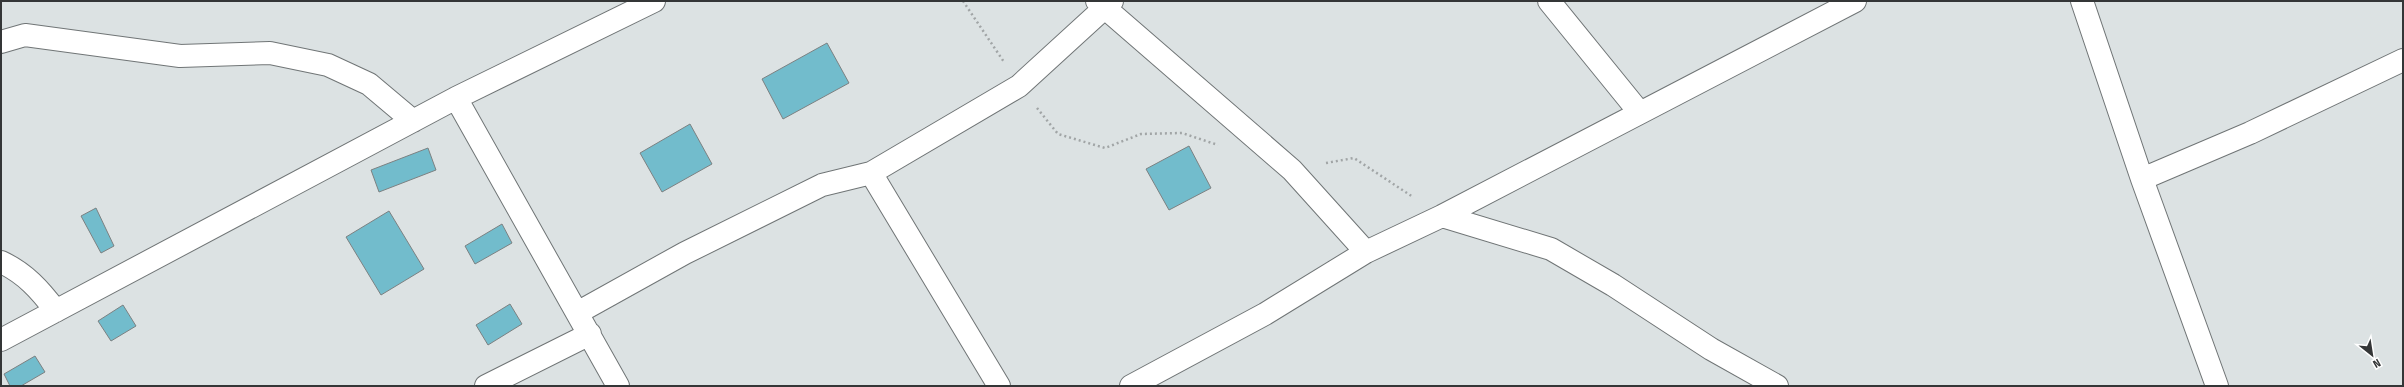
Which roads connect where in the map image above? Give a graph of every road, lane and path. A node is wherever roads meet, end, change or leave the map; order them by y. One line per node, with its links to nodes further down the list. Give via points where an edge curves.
1 (654, 1): 10 (street)
2 (963, 1): 9 (path, via 980,23)
3 (1549, 1): 11 (street)
4 (1855, 1): 11 (street)
5 (2082, 1): 16 (street)
6 (1104, 3): 9 (street); 14 (street)
7 (1, 42): 12 (street, via 25,34 180,56 270,53 328,66 369,84)
8 (2403, 60): 16 (street, via 2250,133)
9 (1019, 86): 13 (path, via 1058,134 1105,148 1141,134 1182,133); 15 (street)
10 (456, 98): 12 (street); 21 (street)
11 (1640, 113): 17 (street)
12 (413, 121): 20 (street)
13 (1226, 147)
14 (1292, 170): 17 (path, via 1354,158); 18 (street)
15 (871, 173): 21 (street, via 822,185 685,253); 26 (street)
16 (2142, 179): 29 (street)
17 (1442, 216): 18 (street); 28 (street, via 1551,249 1613,285 1711,349)
18 (1366, 252): 27 (street, via 1265,314)
19 (1, 262): 20 (street, via 16,269 39,288)
20 (56, 311): 23 (street)
21 (577, 313): 22 (street)
22 (590, 334): 24 (street); 25 (street)
23 (1, 340)
24 (486, 386)
25 (618, 386)
26 (999, 386)
27 (1131, 386)
28 (1777, 386)
29 (2217, 386)

